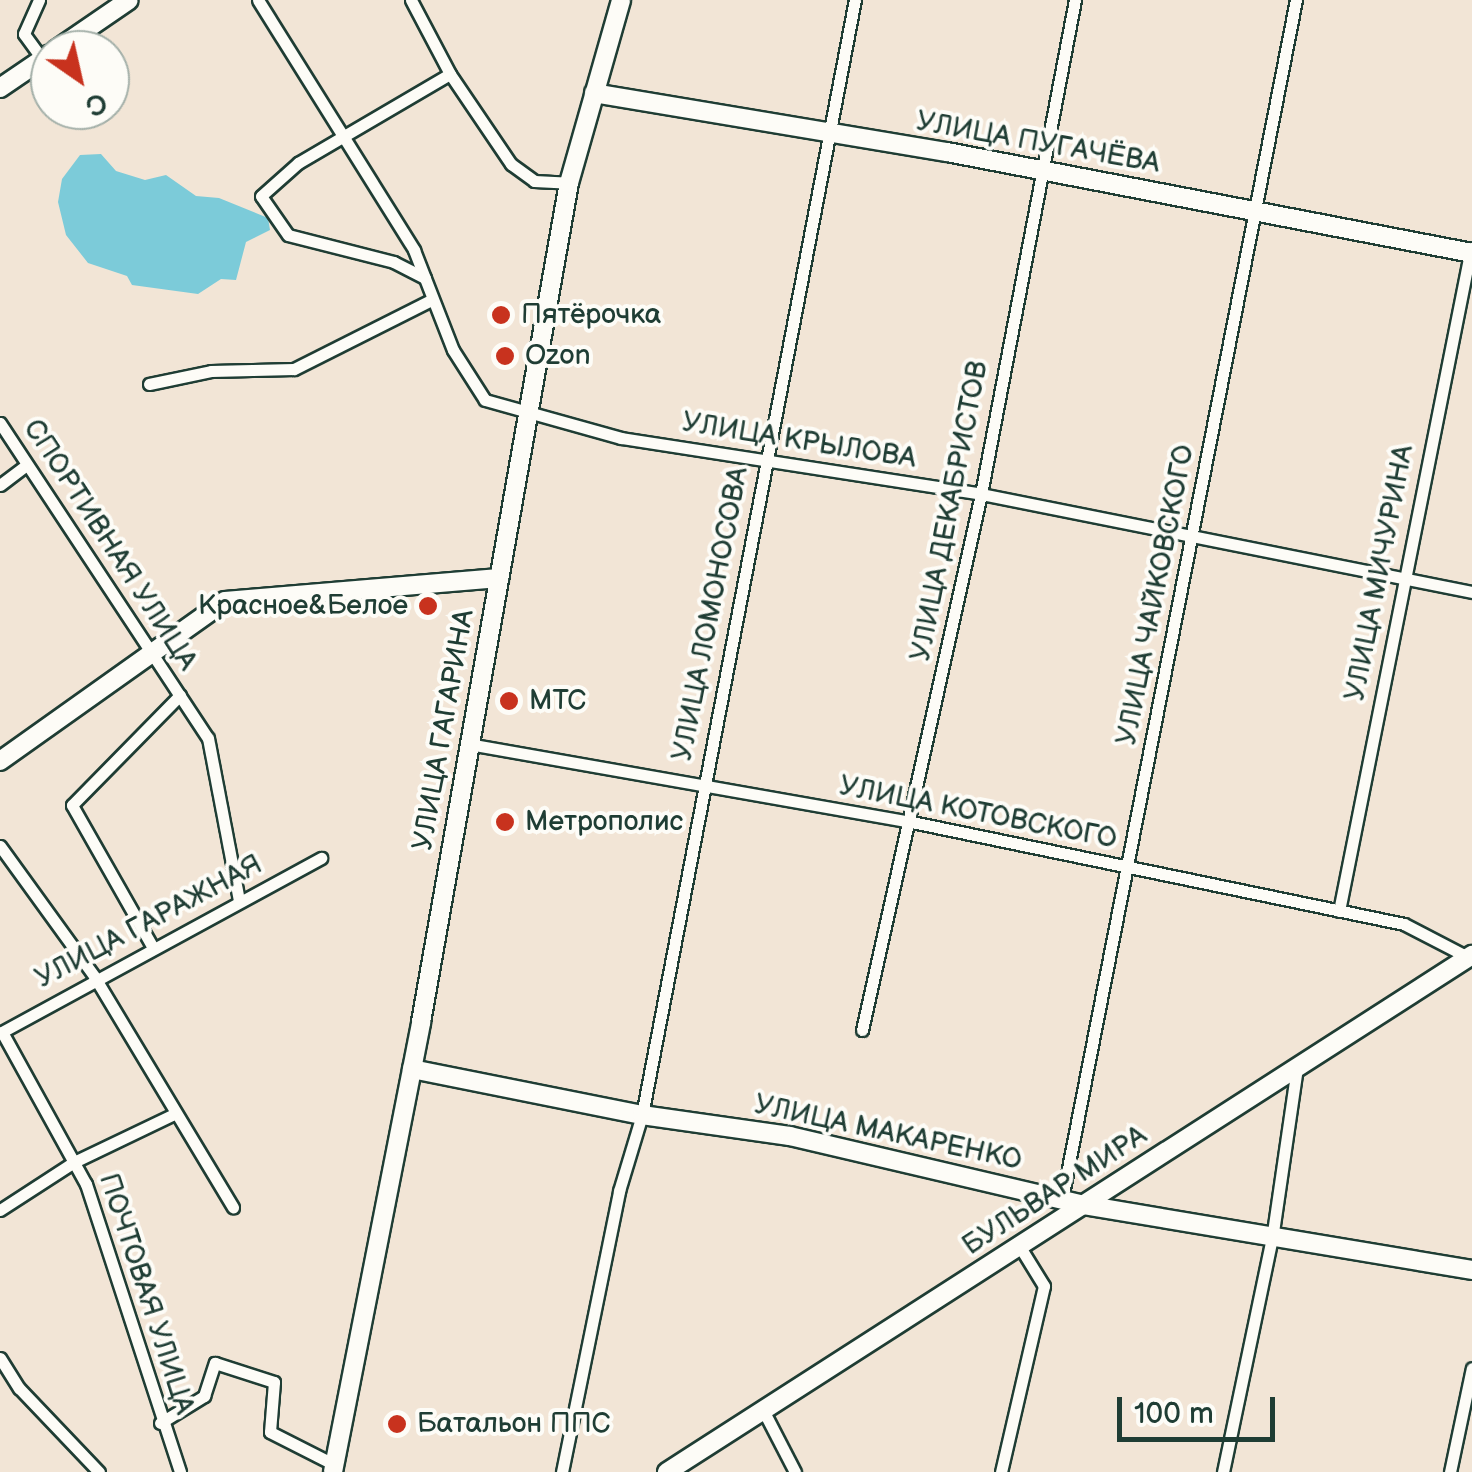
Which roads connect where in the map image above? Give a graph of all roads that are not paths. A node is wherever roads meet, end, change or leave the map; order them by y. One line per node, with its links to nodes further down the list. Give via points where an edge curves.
1 (39, 0): 10 (street, via 24,34)
2 (129, 0): 9 (street)
3 (258, 0): 16 (street, УЛИЦА КРЫЛОВА)
4 (411, 0): 12 (street)
5 (622, 0): 14 (street, УЛИЦА ГАГАРИНА)
6 (855, 0): 15 (street, УЛИЦА ЛОМОНОСОВА)
7 (1075, 0): 17 (street, УЛИЦА ДЕКАБРИСТОВ)
8 (1296, 0): 19 (street, УЛИЦА ЧАЙКОВСКОГО)
9 (85, 30)
10 (30, 39)
11 (30, 66): 13 (street)
12 (450, 74): 16 (street); 18 (street, via 518,172 534,181)
13 (2, 84)
14 (594, 92): 15 (street, УЛИЦА ПУГАЧЁВА); 18 (street, УЛИЦА ГАГАРИНА)
15 (831, 136): 17 (street, УЛИЦА ПУГАЧЁВА); 26 (street, УЛИЦА ЛОМОНОСОВА)
16 (341, 140): 21 (street, УЛИЦА КРЫЛОВА, via 414,250); 21 (street, via 298,163 261,196 288,234 394,262)
17 (1041, 170): 19 (street, УЛИЦА ПУГАЧЁВА); 29 (street, УЛИЦА ДЕКАБРИСТОВ)
18 (569, 183): 24 (street, УЛИЦА ГАГАРИНА)
19 (1258, 212): 20 (street, УЛИЦА ПУГАЧЁВА); 30 (street, УЛИЦА ЧАЙКОВСКОГО)
20 (1471, 250): 31 (street, УЛИЦА МИЧУРИНА)
21 (425, 278): 22 (street, УЛИЦА КРЫЛОВА)
22 (431, 300): 23 (street, via 294,369 211,371); 24 (street, УЛИЦА КРЫЛОВА, via 485,400)
23 (149, 384)
24 (531, 416): 26 (street, УЛИЦА КРЫЛОВА); 32 (street, УЛИЦА ГАГАРИНА)
25 (0, 423): 27 (street, СПОРТИВНАЯ УЛИЦА)
26 (766, 463): 29 (street, УЛИЦА КРЫЛОВА); 38 (street, УЛИЦА ЛОМОНОСОВА)
27 (24, 467): 28 (street); 34 (street, СПОРТИВНАЯ УЛИЦА)
28 (0, 485)
29 (980, 494): 30 (street, УЛИЦА КРЫЛОВА); 39 (street, УЛИЦА ДЕКАБРИСТОВ)
30 (1193, 536): 31 (street, УЛИЦА КРЫЛОВА); 42 (street, УЛИЦА ЧАЙКОВСКОГО)
31 (1405, 577): 33 (street, УЛИЦА КРЫЛОВА); 44 (street, УЛИЦА МИЧУРИНА)
32 (499, 578): 34 (street, via 225,601); 36 (street, УЛИЦА ГАГАРИНА)
33 (1472, 592)
34 (150, 651): 35 (street, СПОРТИВНАЯ УЛИЦА); 37 (street)
35 (180, 695): 43 (street, СПОРТИВНАЯ УЛИЦА, via 208,738); 45 (street, СПОРТИВНАЯ УЛИЦА, via 72,805)
36 (469, 744): 38 (street, УЛИЦА КОТОВСКОГО); 51 (street, УЛИЦА ГАГАРИНА)
37 (0, 761)
38 (702, 788): 39 (street, УЛИЦА КОТОВСКОГО); 53 (street, УЛИЦА ЛОМОНОСОВА)
39 (912, 822): 42 (street, УЛИЦА КОТОВСКОГО); 48 (street, УЛИЦА ДЕКАБРИСТОВ)
40 (0, 846): 47 (street)
41 (322, 858): 43 (street, УЛИЦА ГАРАЖНАЯ)
42 (1128, 868): 44 (street, УЛИЦА КОТОВСКОГО); 55 (street, УЛИЦА ЧАЙКОВСКОГО)
43 (239, 901): 45 (street, УЛИЦА ГАРАЖНАЯ)
44 (1338, 911): 46 (street, УЛИЦА КОТОВСКОГО, via 1404,924)
45 (152, 946): 47 (street, УЛИЦА ГАРАЖНАЯ)
46 (1470, 956): 50 (street, БУЛЬВАР МИРА)
47 (94, 976): 49 (street, УЛИЦА ГАРАЖНАЯ); 52 (street)
48 (862, 1030)
49 (1, 1032): 54 (street, ПОЧТОВАЯ УЛИЦА)
50 (1297, 1068): 56 (street, БУЛЬВАР МИРА); 59 (street)
51 (412, 1070): 53 (street, УЛИЦА МАКАРЕНКО); 66 (street, УЛИЦА ГАГАРИНА)
52 (172, 1115): 54 (street); 57 (street)
53 (642, 1115): 55 (street, УЛИЦА МАКАРЕНКО, via 790,1136); 69 (street, УЛИЦА ЛОМОНОСОВА, via 619,1191)
54 (74, 1162): 58 (street); 65 (street, ПОЧТОВАЯ УЛИЦА)
55 (1062, 1199): 56 (street, УЛИЦА МАКАРЕНКО)
56 (1084, 1205): 59 (street, УЛИЦА МАКАРЕНКО); 60 (street, БУЛЬВАР МИРА)
57 (232, 1207)
58 (0, 1210)
59 (1273, 1232): 61 (street, УЛИЦА МАКАРЕНКО); 73 (street)
60 (1020, 1247): 64 (street, БУЛЬВАР МИРА); 72 (street, via 1044,1286)
61 (1472, 1270)
62 (0, 1358): 67 (street, via 19,1388)
63 (1472, 1368): 74 (street)
64 (763, 1410): 70 (street, БУЛЬВАР МИРА); 71 (street)
65 (160, 1422): 66 (street, via 204,1396 215,1363 274,1382 270,1432); 68 (street, ПОЧТОВАЯ УЛИЦА)
66 (334, 1468)
67 (99, 1472)
68 (180, 1472)
69 (562, 1472)
70 (667, 1472)
71 (794, 1472)
72 (1001, 1472)
73 (1223, 1472)
74 (1450, 1472)

